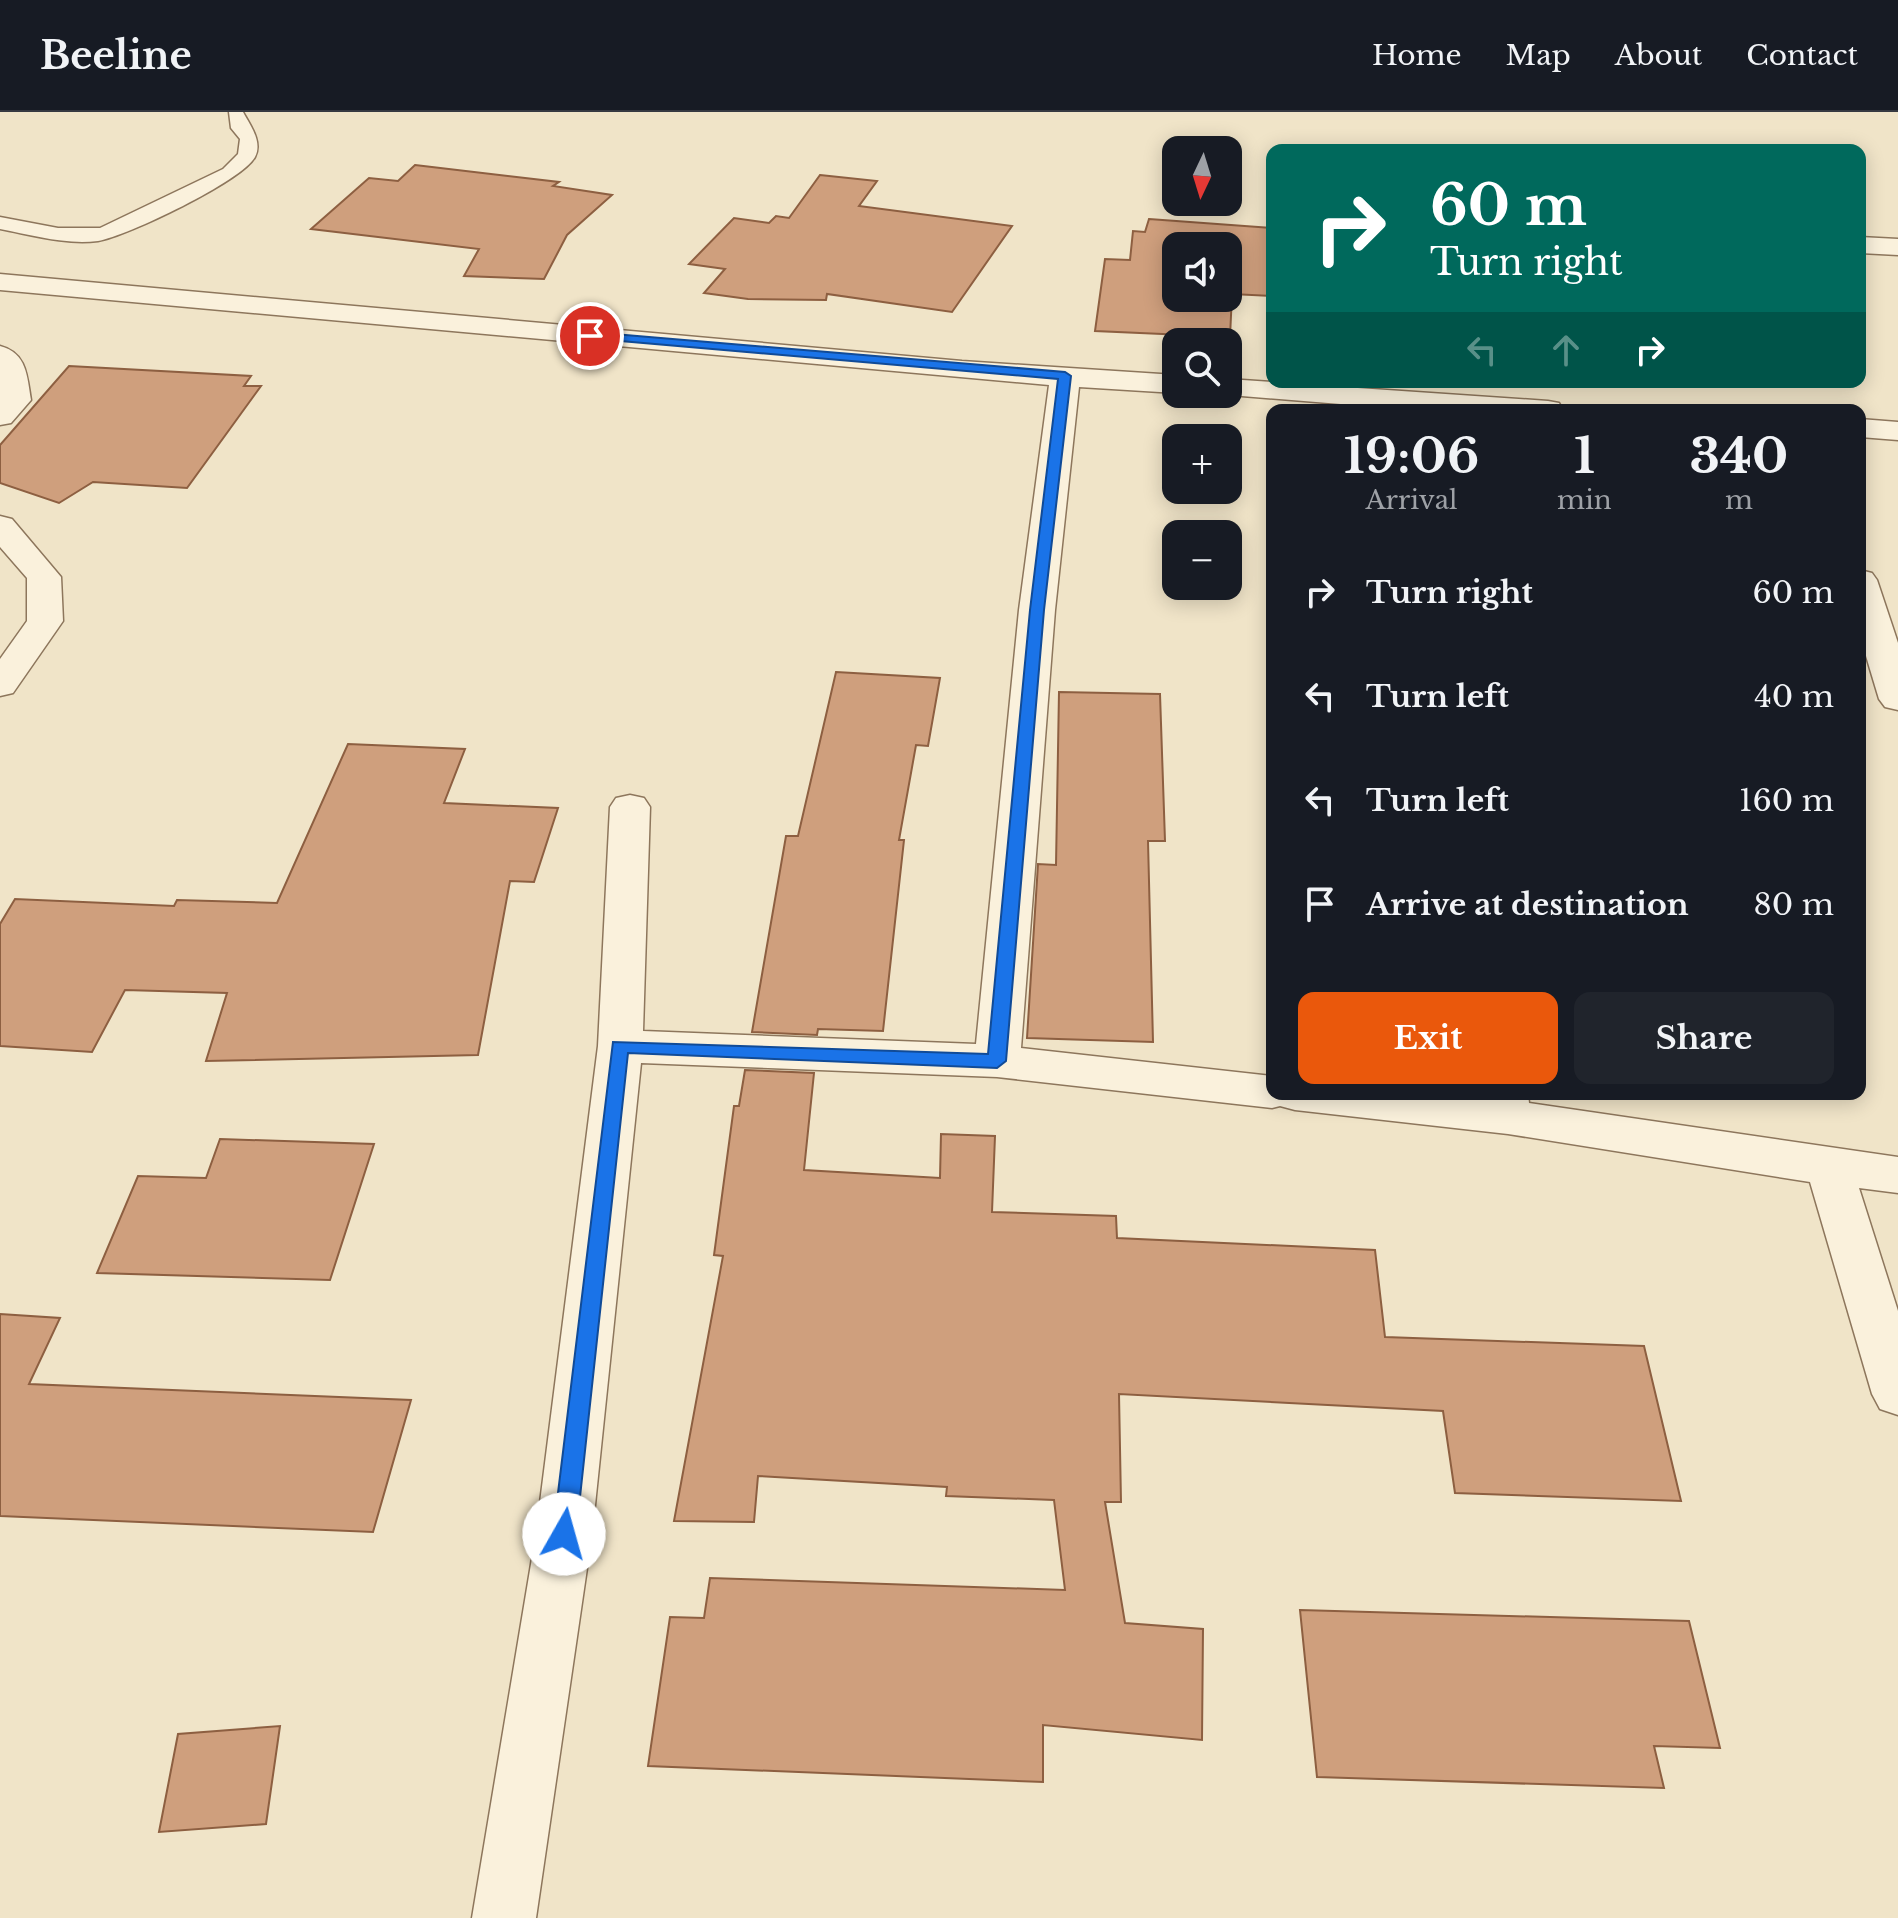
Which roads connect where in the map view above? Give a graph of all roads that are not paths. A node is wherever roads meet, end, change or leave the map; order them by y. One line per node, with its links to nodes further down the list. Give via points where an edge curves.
1 (236, 115): 2 (lane, via 249,139 247,155 230,173 115,231 70,237)
2 (0, 223)
3 (1866, 245): 4 (street)
4 (1898, 247)
5 (0, 282): 7 (street)
6 (0, 355): 11 (street, via 9,362 16,400)
7 (1065, 376): 8 (street); 20 (street, via 1037,610)
8 (1162, 383)
9 (1242, 389): 10 (street)
10 (1398, 404)
11 (0, 416)
12 (1866, 428): 13 (street)
13 (1898, 431)
14 (0, 526): 16 (street, via 44,577 45,621)
15 (1866, 599): 17 (street)
16 (0, 685)
17 (1898, 699)
18 (630, 807): 19 (street)
19 (620, 1046): 20 (street); 27 (street, via 564,1534)
20 (997, 1061): 21 (street)
21 (1266, 1091)
22 (1400, 1100): 23 (street)
23 (1506, 1106): 24 (street)
24 (1829, 1167): 25 (street); 26 (street)
25 (1898, 1175)
26 (1898, 1394)
27 (504, 1918)

